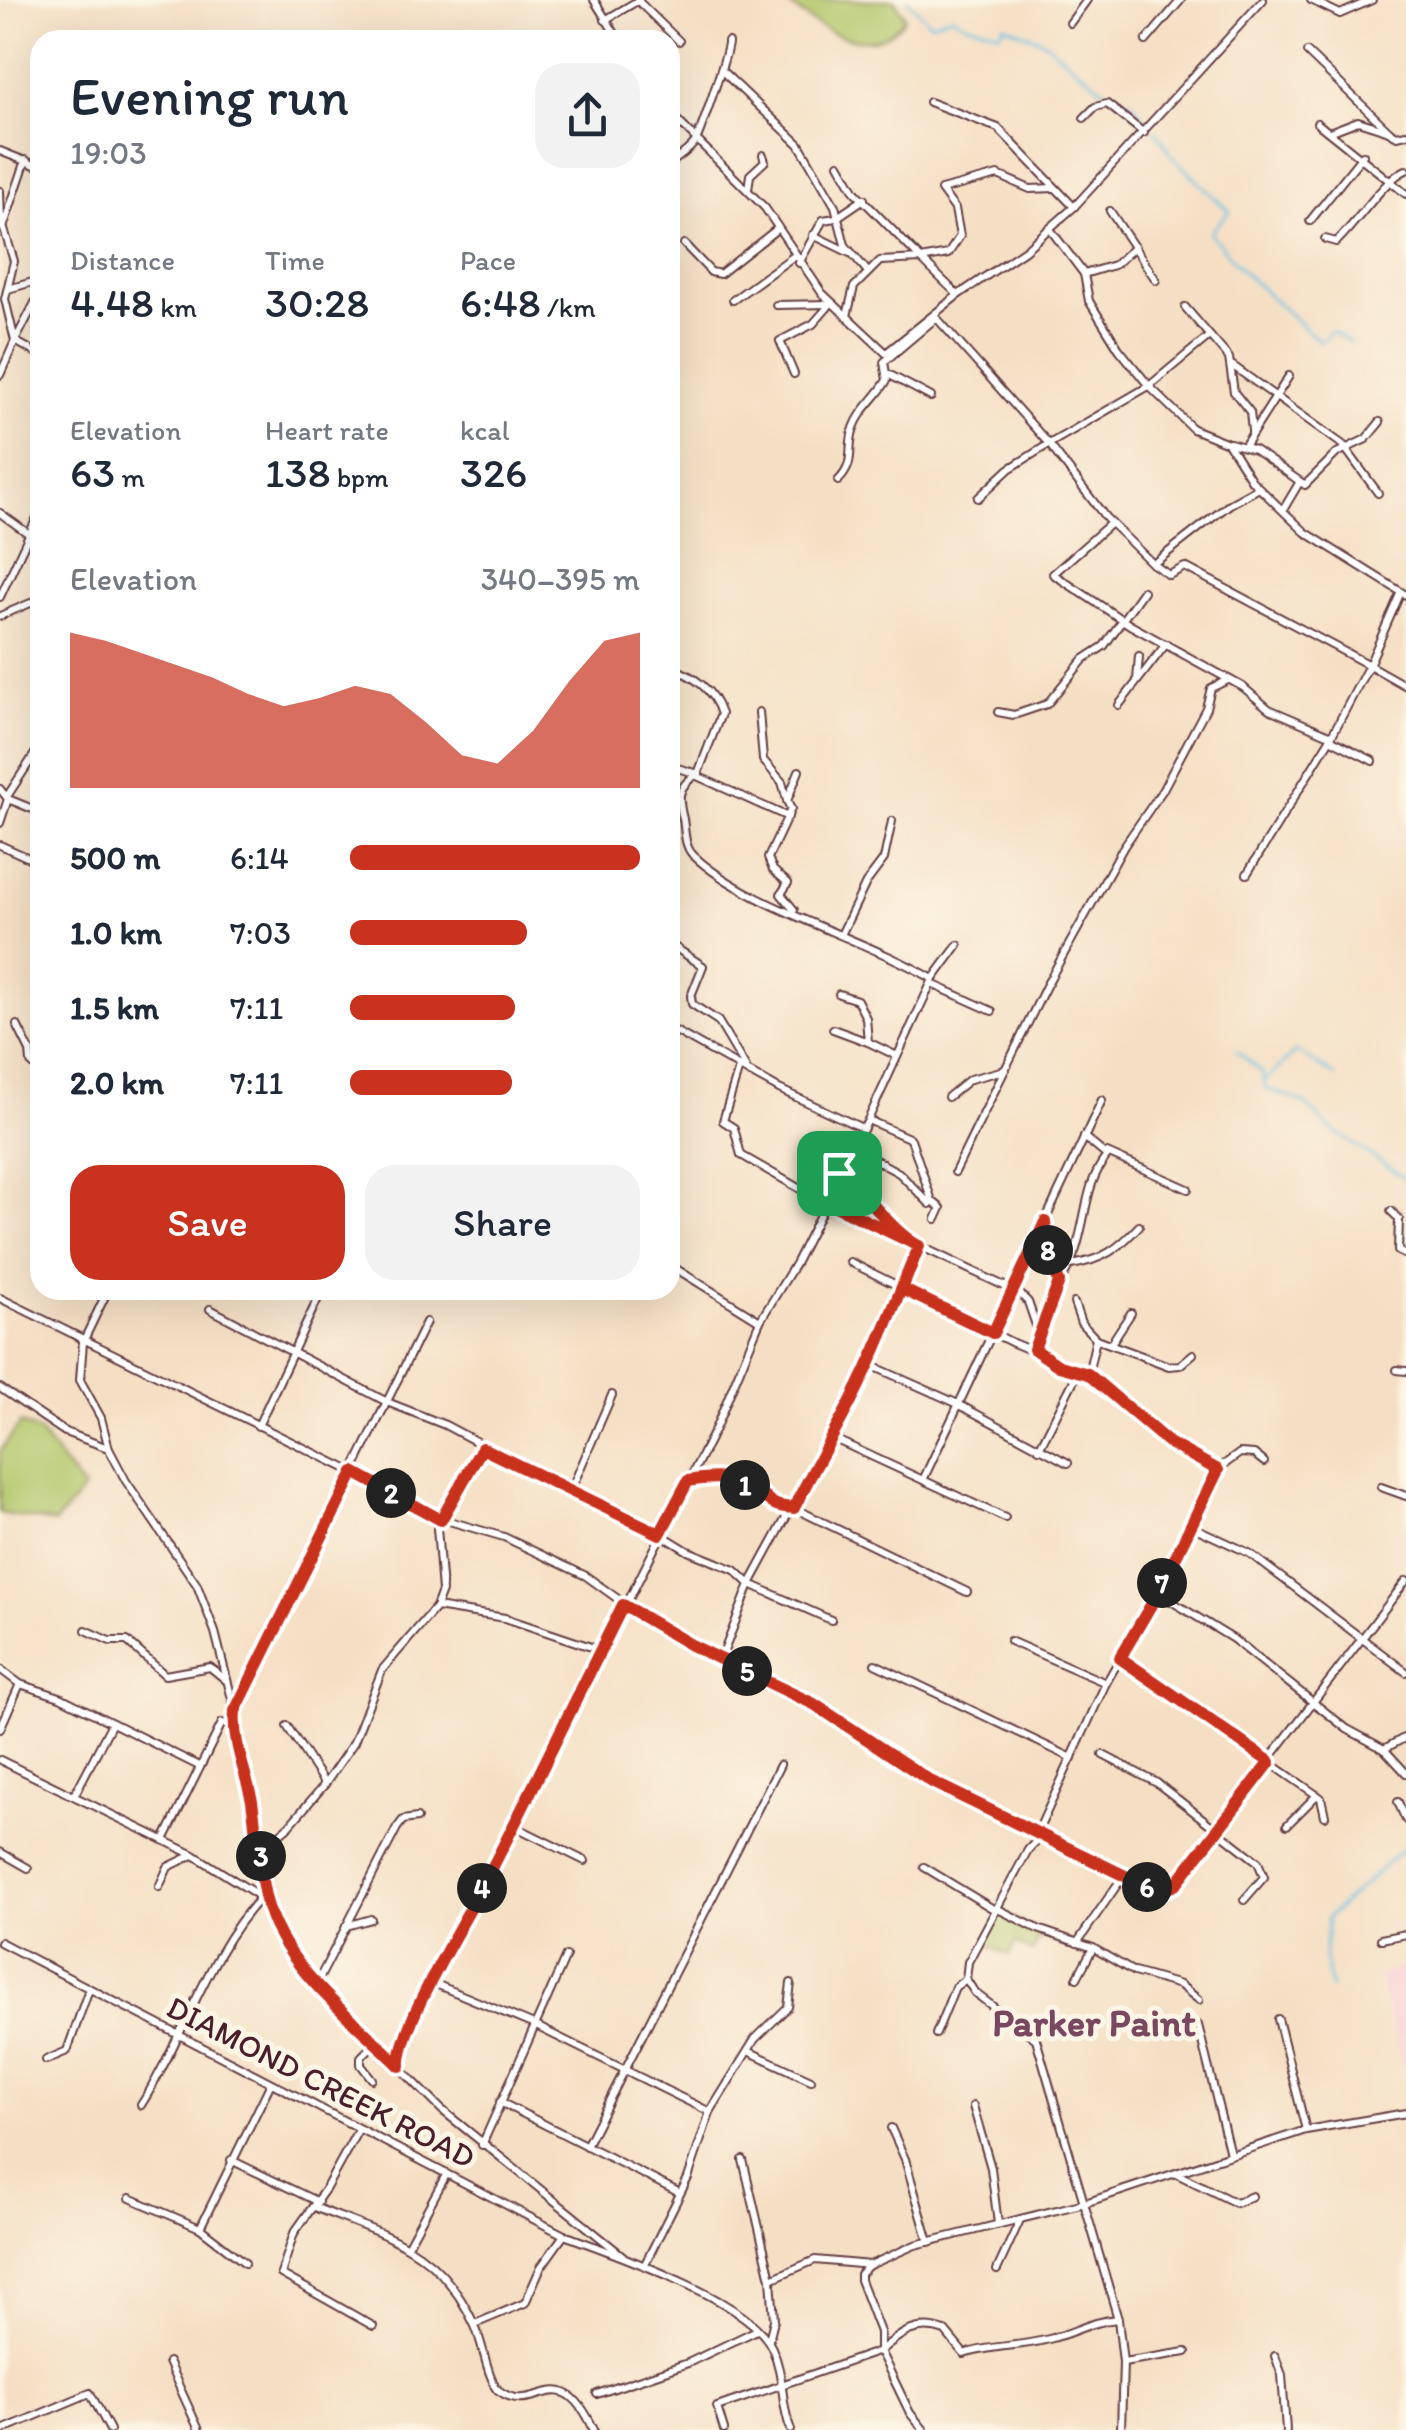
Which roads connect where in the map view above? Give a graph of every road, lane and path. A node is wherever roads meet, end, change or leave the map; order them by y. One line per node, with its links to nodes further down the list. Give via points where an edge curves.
1 (594, 0): 8 (street)
2 (638, 0): 8 (street); 11 (street)
3 (1087, 0): 9 (street)
4 (1181, 0): 12 (street)
5 (1264, 0): 24 (street)
6 (1312, 0): 7 (street, via 1340,14)
7 (1372, 0)
8 (606, 20): 10 (street)
9 (1070, 23)
10 (612, 30)
11 (669, 30)
12 (1146, 40)
13 (728, 42): 15 (street)
14 (1307, 52): 17 (street)
15 (722, 71): 26 (street); 43 (street, via 793,136)
16 (930, 102): 36 (street, via 998,128)
17 (1368, 110): 19 (street); 23 (street)
18 (1084, 118): 24 (street, via 1106,104)
19 (1366, 122): 22 (street); 23 (street)
20 (680, 123): 26 (street)
21 (1317, 123): 22 (street)
22 (1332, 130): 30 (street)
23 (1390, 132): 25 (street)
24 (1144, 133): 41 (street)
25 (1406, 134)
26 (698, 140): 28 (street); 38 (street)
27 (0, 151): 31 (street)
28 (680, 155)
29 (763, 155): 38 (street)
30 (1363, 156): 35 (street); 44 (street)
31 (26, 160): 32 (street); 45 (street)
32 (30, 162)
33 (838, 164): 40 (street)
34 (1406, 170): 35 (street)
35 (1392, 179): 39 (street); 49 (street, via 1344,235 1336,242)
36 (1054, 188): 41 (street); 53 (street, via 1030,189 998,175 941,190 955,209 960,236 948,254)
37 (0, 191): 45 (street)
38 (748, 192): 46 (street)
39 (1406, 194)
40 (864, 199): 43 (street); 53 (street)
41 (1074, 207): 47 (street)
42 (1110, 211): 51 (street)
43 (836, 218): 48 (street, via 824,220); 52 (street)
44 (1310, 222)
45 (3, 229): 60 (street, via 14,261)
46 (777, 229): 50 (street, via 720,274); 54 (street)
47 (1050, 229): 57 (street); 61 (street)
48 (813, 235): 52 (street); 54 (street)
49 (1325, 239)
50 (684, 244)
51 (1136, 246): 57 (street, via 1114,265); 58 (street)
52 (853, 256): 55 (street); 56 (street)
53 (921, 259): 55 (street); 61 (street)
54 (796, 260): 62 (street); 64 (street)
55 (880, 261): 56 (street)
56 (868, 272): 67 (street, via 852,292)
57 (1084, 274): 77 (street, via 1095,311)
58 (1156, 280)
59 (30, 283): 60 (street)
60 (8, 289): 70 (street, via 5,310)
61 (958, 295): 68 (street)
62 (733, 300)
63 (776, 305): 64 (street)
64 (830, 305): 67 (street); 73 (street, via 813,324 780,340)
65 (1185, 307): 69 (street)
66 (30, 312): 70 (street)
67 (847, 316): 68 (street, via 886,352)
68 (935, 317): 74 (street, via 884,362); 83 (street)
69 (1208, 336): 72 (street); 77 (street)
70 (15, 341): 71 (street); 75 (street)
71 (30, 349)
72 (1233, 366): 79 (street); 81 (street, via 1234,392 1250,412)
73 (794, 374)
74 (888, 374): 78 (street); 86 (street, via 862,409 852,431 852,464)
75 (0, 375)
76 (1289, 376): 79 (street)
77 (1150, 386): 82 (street, via 1192,429); 83 (street)
78 (931, 397)
79 (1277, 397): 81 (street); 85 (street)
80 (1380, 422): 85 (street)
81 (1252, 431): 84 (street)
82 (1228, 443): 84 (street); 88 (street)
83 (1049, 444): 90 (street); 93 (street)
84 (1245, 445): 87 (street)
85 (1347, 450): 87 (street, via 1305,486); 89 (street)
86 (838, 480)
87 (1299, 483): 91 (street)
88 (1260, 487): 91 (street); 96 (street)
89 (1378, 493)
90 (978, 498)
91 (1283, 510): 98 (street, via 1305,532)
92 (0, 512): 95 (street)
93 (1111, 522): 96 (street); 102 (street, via 1052,572)
94 (30, 530): 95 (street)
95 (28, 534): 99 (street)
96 (1153, 564): 105 (street, via 1169,575 1185,568 1218,583)
97 (1143, 592): 102 (street)
98 (1403, 594): 105 (street)
99 (0, 597)
100 (30, 603): 101 (street)
101 (0, 616)
102 (1124, 620): 103 (street); 112 (street, via 1047,704 1014,715)
103 (1166, 644): 107 (street); 108 (street)
104 (1140, 656): 108 (street)
105 (1369, 665): 109 (street); 113 (street)
106 (680, 670): 118 (street, via 714,695 721,714)
107 (1228, 680): 113 (street, via 1282,717); 145 (street, via 1211,688 1162,792 1076,931)
108 (1137, 682): 110 (street)
109 (1406, 686)
110 (1119, 706)
111 (759, 712): 122 (street, via 763,760)
112 (998, 712)
113 (1331, 738): 114 (street); 130 (street)
114 (1373, 761)
115 (30, 762): 121 (street)
116 (680, 769): 118 (street)
117 (799, 771): 122 (street)
118 (697, 774): 120 (street); 124 (street)
119 (0, 789): 121 (street)
120 (680, 792)
121 (8, 797): 123 (street); 126 (street)
122 (788, 801): 124 (street)
123 (30, 807)
124 (788, 817): 131 (street, via 768,858 788,883 782,896)
125 (892, 821): 132 (street, via 884,859)
126 (0, 822)
127 (680, 822): 131 (street, via 694,856 730,885)
128 (0, 845): 129 (street)
129 (30, 858)
130 (1246, 874)
131 (794, 912): 132 (street)
132 (842, 935): 135 (street)
133 (958, 945): 135 (street)
134 (680, 951): 146 (street, via 703,966 692,1004 718,1022)
135 (933, 982): 137 (street); 143 (street)
136 (839, 994): 141 (street, via 856,1000)
137 (992, 1011)
138 (17, 1025): 142 (street)
139 (833, 1028): 141 (street)
140 (680, 1034): 144 (street)
141 (868, 1042): 143 (street)
142 (30, 1051)
143 (895, 1056): 149 (street)
144 (739, 1068): 146 (street); 157 (street, via 722,1121 734,1128 741,1155)
145 (1006, 1070): 147 (street, via 970,1080); 154 (street)
146 (750, 1072): 150 (street)
147 (948, 1096)
148 (1102, 1100): 151 (street)
149 (868, 1120): 150 (street); 158 (street, via 911,1139 932,1202)
150 (862, 1128): 152 (street)
151 (1084, 1137): 153 (street); 161 (street)
152 (852, 1147): 155 (street); 158 (street, via 891,1167)
153 (1107, 1153): 156 (street); 167 (street, via 1092,1181)
154 (955, 1172)
155 (839, 1173): 157 (street); 163 (street, via 884,1212)
156 (1188, 1189)
157 (823, 1205): 163 (street); 178 (street)
158 (941, 1208): 160 (street)
159 (1391, 1211): 165 (street, via 1399,1220 1398,1252)
160 (936, 1219)
161 (1045, 1222): 169 (street); 171 (street)
162 (1139, 1226): 167 (street, via 1118,1249)
163 (901, 1237): 164 (street)
164 (919, 1246): 170 (street); 171 (street)
165 (1406, 1256)
166 (850, 1262): 170 (street)
167 (1071, 1266): 169 (street)
168 (680, 1271): 178 (street)
169 (1059, 1282): 180 (street)
170 (902, 1289): 181 (street); 188 (street)
171 (1013, 1290): 180 (street, via 1028,1302); 181 (street)
172 (0, 1298): 183 (street)
173 (103, 1300): 183 (street)
174 (318, 1300): 186 (street)
175 (1074, 1303): 182 (street, via 1080,1323)
176 (210, 1309): 186 (street)
177 (1132, 1314): 184 (street)
178 (760, 1320): 205 (street)
179 (426, 1322): 193 (street)
180 (1038, 1331): 185 (street)
181 (993, 1333): 185 (street); 194 (street)
182 (1096, 1339): 184 (street); 190 (street)
183 (82, 1342): 195 (street); 197 (street, via 80,1380)
184 (1112, 1342): 187 (street, via 1175,1366)
185 (1034, 1349): 189 (street)
186 (294, 1354): 193 (street); 195 (street)
187 (1193, 1354)
188 (866, 1363): 194 (street); 196 (street)
189 (1059, 1366): 190 (street); 199 (street, via 1075,1378)
190 (1088, 1374): 202 (street, via 1169,1443)
191 (0, 1388): 197 (street, via 66,1432)
192 (612, 1394): 207 (street)
193 (387, 1402): 198 (street); 203 (street)
194 (956, 1403): 199 (street); 204 (street)
195 (258, 1426): 203 (street)
196 (830, 1438): 204 (street); 209 (street)
197 (109, 1448): 230 (street, via 197,1585)
198 (482, 1448): 207 (street); 211 (street)
199 (1039, 1449): 201 (street)
200 (1264, 1462): 202 (street, via 1240,1453)
201 (1068, 1463)
202 (1218, 1470): 212 (street)
203 (354, 1472): 211 (street); 234 (street)
204 (923, 1480): 210 (street)
205 (688, 1481): 209 (street, via 726,1479 757,1490 773,1506); 213 (street)
206 (1381, 1487): 208 (street)
207 (570, 1492): 213 (street)
208 (1406, 1496)
209 (794, 1508): 215 (street); 216 (street)
210 (1006, 1518)
211 (441, 1520): 218 (street, via 504,1537 586,1576); 219 (street, via 442,1591)
212 (1191, 1526): 217 (street); 222 (street, via 1249,1553)
213 (660, 1534): 215 (street); 218 (street)
214 (1406, 1581): 222 (street)
215 (750, 1584): 220 (street); 226 (street)
216 (967, 1592)
217 (1158, 1593): 225 (street); 233 (street)
218 (623, 1605): 224 (street); 226 (street)
219 (436, 1607): 224 (street, via 505,1618); 248 (street, via 382,1670 354,1742)
220 (831, 1620)
221 (86, 1630): 230 (street, via 127,1641 165,1675 210,1667)
222 (1364, 1640): 229 (street); 233 (street)
223 (1010, 1641): 231 (street)
224 (600, 1650): 255 (street)
225 (1120, 1658): 231 (street); 244 (street)
226 (722, 1659): 258 (street, via 814,1704 896,1761)
227 (875, 1664): 242 (street)
228 (0, 1670): 232 (street)
229 (1406, 1672)
230 (227, 1681): 234 (street)
231 (1106, 1683): 242 (street)
232 (20, 1684): 235 (street); 238 (street)
233 (1315, 1701): 240 (street); 244 (street)
234 (235, 1711): 236 (street)
235 (112, 1723): 246 (street); 249 (street)
236 (234, 1726): 246 (street, via 222,1723); 260 (street)
237 (287, 1726): 248 (street)
238 (0, 1729)
239 (1406, 1737): 240 (street)
240 (1384, 1750): 247 (street)
241 (1103, 1755): 257 (street, via 1157,1783)
242 (1072, 1758): 258 (street)
243 (0, 1760): 249 (street)
244 (1270, 1762): 250 (street); 257 (street)
245 (780, 1765): 295 (street)
246 (199, 1766): 259 (street)
247 (1406, 1772)
248 (325, 1784): 260 (street)
249 (74, 1796): 259 (street)
250 (1317, 1796): 252 (street); 256 (street)
251 (1398, 1802): 254 (street)
252 (1324, 1816)
253 (418, 1818): 272 (street, via 402,1820)
254 (1406, 1819)
255 (512, 1825): 263 (street); 282 (street)
256 (1287, 1825)
257 (1218, 1829): 266 (street, via 1166,1892); 269 (street, via 1264,1869)
258 (1040, 1837): 266 (street); 270 (street)
259 (164, 1840): 262 (street)
260 (260, 1850): 268 (street)
261 (0, 1852): 265 (street)
262 (194, 1854): 267 (street, via 168,1867); 268 (street)
263 (585, 1861)
264 (924, 1867): 270 (street)
265 (28, 1868)
266 (1124, 1875): 276 (street)
267 (158, 1888)
268 (263, 1898): 281 (street); 290 (street, via 235,1928)
269 (1244, 1900)
270 (995, 1909): 276 (street); 280 (street)
271 (372, 1919): 272 (street)
272 (345, 1927): 281 (street)
273 (1406, 1934): 274 (street)
274 (1381, 1939)
275 (0, 1942): 284 (street, DIAMOND CREEK ROAD)
276 (1077, 1944): 277 (street)
277 (1093, 1948): 279 (street); 285 (street, via 1134,1972 1183,1986)
278 (566, 1956): 287 (street)
279 (1078, 1978)
280 (966, 1979): 289 (street, via 955,1987); 317 (street, via 1036,2040)
281 (316, 1982): 291 (street)
282 (433, 1982): 287 (street); 294 (street, via 402,2045)
283 (791, 1982): 292 (street, via 788,2007)
284 (89, 1989): 290 (street, DIAMOND CREEK ROAD); 293 (street, via 67,2051)
285 (1199, 2000)
286 (1278, 2019): 306 (street)
287 (534, 2025): 295 (street); 299 (street)
288 (1198, 2025): 309 (street)
289 (936, 2034)
290 (180, 2038): 298 (street, DIAMOND CREEK ROAD); 300 (street)
291 (376, 2042): 294 (street); 296 (street, via 361,2065)
292 (748, 2051): 297 (street); 302 (street)
293 (46, 2060)
294 (400, 2066): 307 (street)
295 (624, 2073): 302 (street); 308 (street)
296 (372, 2080)
297 (811, 2080)
298 (270, 2085): 305 (street, DIAMOND CREEK ROAD); 310 (street)
299 (500, 2102): 307 (street); 308 (street)
300 (141, 2106)
301 (972, 2106): 320 (street)
302 (710, 2112): 314 (street)
303 (1406, 2113): 306 (street)
304 (892, 2128): 323 (street)
305 (358, 2130): 313 (street, DIAMOND CREEK ROAD); 318 (street)
306 (1306, 2130): 309 (street)
307 (482, 2145): 325 (street)
308 (586, 2146): 314 (street)
309 (1230, 2154): 312 (street)
310 (231, 2160): 318 (street); 321 (street)
311 (743, 2160): 330 (street)
312 (1176, 2173): 315 (street, via 1236,2203); 317 (street)
313 (446, 2175): 322 (street, DIAMOND CREEK ROAD); 324 (street)
314 (680, 2194): 327 (street)
315 (1252, 2196)
316 (130, 2198): 321 (street)
317 (1085, 2203): 319 (street); 331 (street)
318 (316, 2204): 324 (street); 333 (street, via 294,2233 281,2274)
319 (1021, 2219): 320 (street); 329 (street)
320 (998, 2224): 323 (street)
321 (200, 2228): 326 (street)
322 (564, 2236): 325 (street, DIAMOND CREEK ROAD); 332 (street, via 525,2304)
323 (929, 2242): 328 (street)
324 (408, 2246): 332 (street, via 438,2267)
325 (623, 2256): 327 (street, DIAMOND CREEK ROAD)
326 (246, 2263)
327 (646, 2264): 334 (street, DIAMOND CREEK ROAD)
328 (870, 2265): 330 (street, via 815,2260); 336 (street, via 860,2280 880,2332)
329 (996, 2270)
330 (771, 2279): 335 (street)
331 (1118, 2320): 336 (street, via 964,2354 945,2332 914,2328); 340 (street)
332 (474, 2324): 346 (street, via 503,2395 538,2396 558,2388 572,2395)
333 (373, 2326)
334 (759, 2329): 335 (street); 342 (street, via 688,2363)
335 (768, 2341): 341 (street)
336 (880, 2351): 341 (street); 349 (street)
337 (1186, 2352): 340 (street)
338 (1275, 2356): 351 (street)
339 (168, 2362): 345 (street)
340 (1123, 2362): 350 (street)
341 (785, 2385): 347 (street, via 717,2407); 348 (street)
342 (596, 2394)
343 (2, 2430): 344 (street, via 90,2393)
344 (110, 2430)
345 (199, 2430)
346 (594, 2430)
347 (724, 2430)
348 (791, 2430)
349 (924, 2430)
350 (1121, 2430)
351 (1286, 2430)

